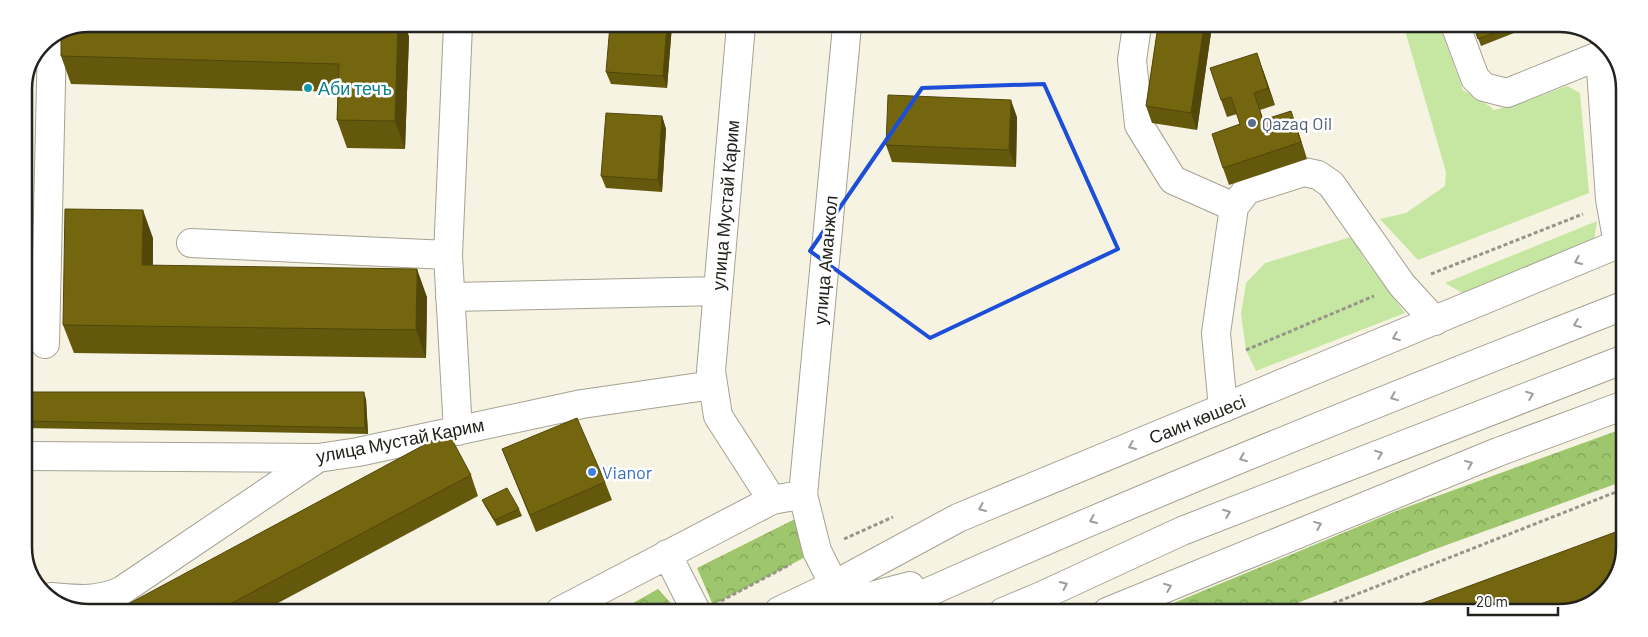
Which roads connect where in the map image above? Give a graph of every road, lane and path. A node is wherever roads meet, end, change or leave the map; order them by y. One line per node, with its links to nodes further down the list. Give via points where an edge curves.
1 (458, 32): 14 (main road)
2 (740, 32): 16 (main road, улица Мустай Карим)
3 (846, 32): 30 (main road, улица Аманжол)
4 (1136, 32): 10 (main road, via 1132,60 1140,125 1173,180)
5 (1458, 32): 7 (main road, via 1475,78 1484,87 1507,93)
6 (52, 47): 20 (main road)
7 (1603, 54)
8 (1606, 58): 9 (main road)
9 (1611, 203): 11 (main road); 15 (path)
10 (1234, 207): 15 (main road, via 1247,190 1304,172 1318,175 1331,184); 22 (main road, via 1216,333)
11 (1615, 220)
12 (191, 243): 14 (main road)
13 (1615, 245): 19 (main road, Саин көшесі, one-way to 19)
14 (448, 255): 17 (main road)
15 (1402, 284): 19 (main road); 22 (path, via 1236,354)
16 (718, 291): 17 (main road); 23 (main road, улица Мустай Карим, via 711,371)
17 (450, 297): 26 (main road)
18 (1615, 309): 35 (main road, one-way to 35, via 1173,486)
19 (1435, 321): 24 (main road, Саин көшесі, one-way to 24)
20 (45, 344)
21 (1616, 362): 37 (main road, one-way to 21, via 1182,531)
22 (1219, 366): 24 (main road)
23 (713, 385): 26 (main road, улица Мустай Карим, via 582,404); 31 (main road, улица Мустай Карим, via 718,416)
24 (1223, 408): 36 (main road, Саин көшесі, one-way to 36, via 958,518)
25 (1616, 408): 47 (main road, one-way to 25, via 1498,452)
26 (458, 431): 28 (main road, улица Мустай Карим)
27 (33, 456): 28 (main road, улица Мустай Карим)
28 (318, 458): 38 (main road, via 121,591 93,600)
29 (1616, 492): 48 (path)
30 (803, 495): 31 (main road); 33 (main road, улица Аманжол)
31 (772, 500): 34 (main road)
32 (898, 515): 33 (path)
33 (817, 551): 36 (main road, улица Аманжол); 41 (path)
34 (667, 554): 39 (main road); 40 (main road)
35 (986, 565): 43 (main road); 44 (main road)
36 (834, 585): 42 (main road, Саин көшесі)
37 (1039, 597): 45 (main road); 46 (main road)
38 (62, 598)
39 (573, 604)
40 (701, 604)
41 (712, 604)
42 (794, 604)
43 (842, 604)
44 (901, 604)
45 (1022, 604)
46 (1029, 604)
47 (1127, 604)
48 (1332, 604)

